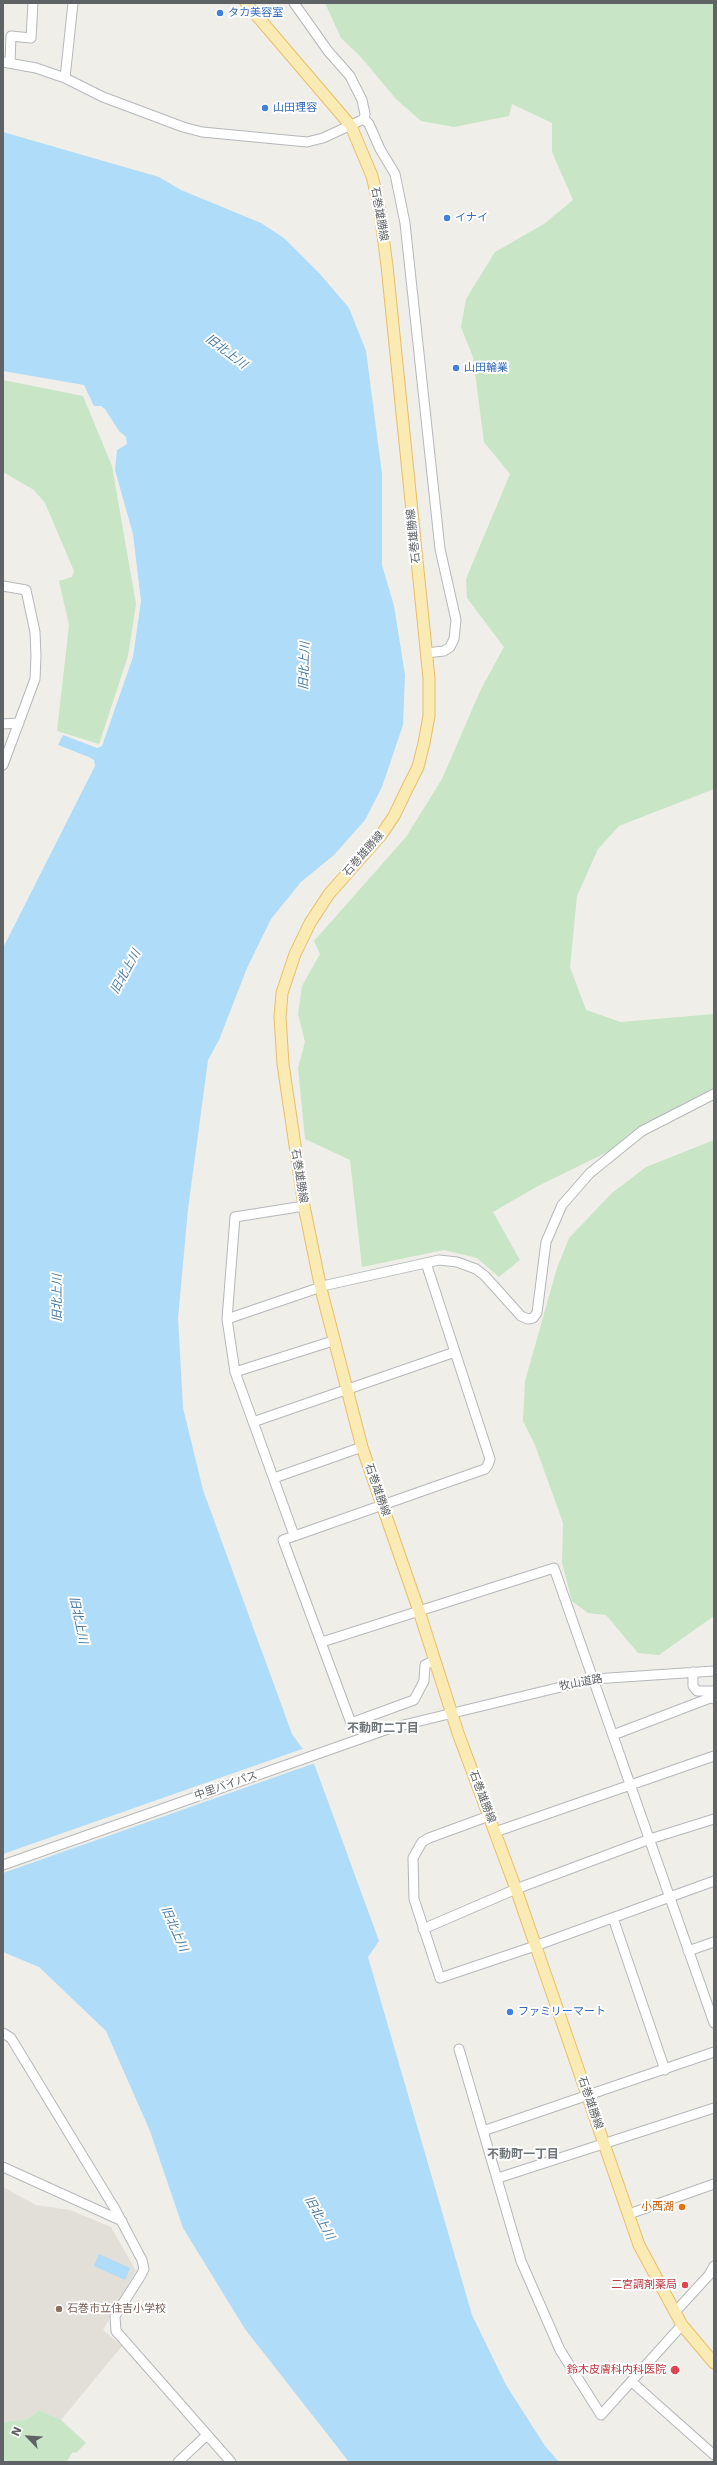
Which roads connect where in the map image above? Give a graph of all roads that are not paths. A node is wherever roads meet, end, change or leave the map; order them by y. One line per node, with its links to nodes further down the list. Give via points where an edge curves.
1 (33, 3): 5 (street, via 31,38 11,36)
2 (73, 3): 6 (street)
3 (246, 3): 8 (main road, 石巻雄勝線)
4 (294, 3): 7 (street, via 328,51 350,76 362,100 366,114)
5 (7, 63): 6 (street)
6 (65, 78): 8 (street, via 117,102 202,132 307,142)
7 (364, 119): 8 (street); 10 (street, via 395,174 405,223 440,543 456,620 454,639 450,647 444,651)
8 (351, 126): 10 (main road, 石巻雄勝線, via 372,176 381,219)
9 (3, 586): 11 (street, via 26,590 35,632 34,679)
10 (426, 652): 15 (main road, 石巻雄勝線, via 429,716 418,767 394,816 381,835 329,894 310,923 294,954 282,993 280,1017 283,1064)
11 (19, 723): 12 (street); 13 (street)
12 (3, 724)
13 (3, 765)
14 (714, 1094): 16 (street, via 642,1131 590,1173 562,1205 546,1242 537,1312 533,1318 521,1316 486,1276 476,1269 457,1262 439,1260)
15 (304, 1206): 17 (main road, 石巻雄勝線); 18 (street, via 235,1217)
16 (426, 1263): 17 (street, via 327,1285); 20 (street)
17 (321, 1289): 18 (street); 19 (main road, 石巻雄勝線)
18 (227, 1319): 21 (street)
19 (334, 1342): 21 (street); 22 (main road, 石巻雄勝線)
20 (455, 1352): 22 (street); 26 (street, via 490,1459 488,1465 485,1469)
21 (235, 1372): 23 (street)
22 (346, 1391): 23 (street); 24 (main road, 石巻雄勝線)
23 (253, 1422): 25 (street)
24 (362, 1447): 25 (street); 26 (main road, 石巻雄勝線)
25 (274, 1478): 27 (street)
26 (382, 1505): 27 (street); 28 (main road, 石巻雄勝線)
27 (294, 1534): 29 (street, via 283,1540)
28 (419, 1611): 29 (street); 30 (main road, 石巻雄勝線); 33 (street, via 554,1568)
29 (322, 1642): 30 (street, via 351,1723 414,1700 424,1681 424,1665)
30 (435, 1660): 36 (main road, 石巻雄勝線)
31 (714, 1671): 32 (street, 牧山道路)
32 (692, 1672): 33 (street, 牧山道路); 34 (street, via 693,1686 697,1691)
33 (594, 1679): 36 (street, 牧山道路); 37 (street)
34 (714, 1691)
35 (714, 1699): 37 (street, via 710,1698)
36 (451, 1713): 40 (main road, 石巻雄勝線); 44 (street, 中里バイパス, via 391,1728)
37 (613, 1735): 39 (street)
38 (714, 1756): 39 (street)
39 (630, 1785): 42 (street); 43 (street)
40 (489, 1816): 42 (main road, 石巻雄勝線); 49 (street, via 429,1838 416,1850 413,1858 414,1899)
41 (714, 1819): 43 (street)
42 (495, 1832): 46 (main road, 石巻雄勝線)
43 (650, 1839): 46 (street); 47 (street)
44 (3, 1865)
45 (714, 1881): 47 (street)
46 (516, 1889): 49 (street); 51 (main road, 石巻雄勝線)
47 (669, 1897): 48 (street); 52 (street)
48 (613, 1918): 51 (street); 57 (street)
49 (423, 1929): 51 (street, via 440,1978)
50 (714, 1942): 52 (street)
51 (535, 1946): 58 (main road, 石巻雄勝線)
52 (688, 1951): 53 (street)
53 (714, 2023)
54 (3, 2033): 66 (street, via 11,2038)
55 (459, 2049): 60 (street)
56 (714, 2052): 57 (street)
57 (665, 2070): 58 (street)
58 (588, 2097): 60 (street); 61 (main road, 石巻雄勝線)
59 (714, 2108): 61 (street)
60 (483, 2131): 63 (street)
61 (604, 2145): 63 (street); 65 (main road, 石巻雄勝線)
62 (3, 2167): 66 (street)
63 (498, 2178): 71 (street, via 521,2261 560,2350 601,2415)
64 (714, 2184): 65 (street)
65 (629, 2214): 68 (main road, 石巻雄勝線, via 647,2264)
66 (124, 2227): 72 (street, via 142,2260 144,2269 115,2316 116,2331)
67 (714, 2266): 68 (street, via 709,2275)
68 (675, 2312): 69 (main road, 石巻雄勝線)
69 (682, 2324): 70 (main road, 石巻雄勝線); 71 (street)
70 (714, 2363)
71 (632, 2382): 73 (street)
72 (207, 2434): 74 (street); 75 (street)
73 (714, 2455)
74 (178, 2462)
75 (231, 2462)

